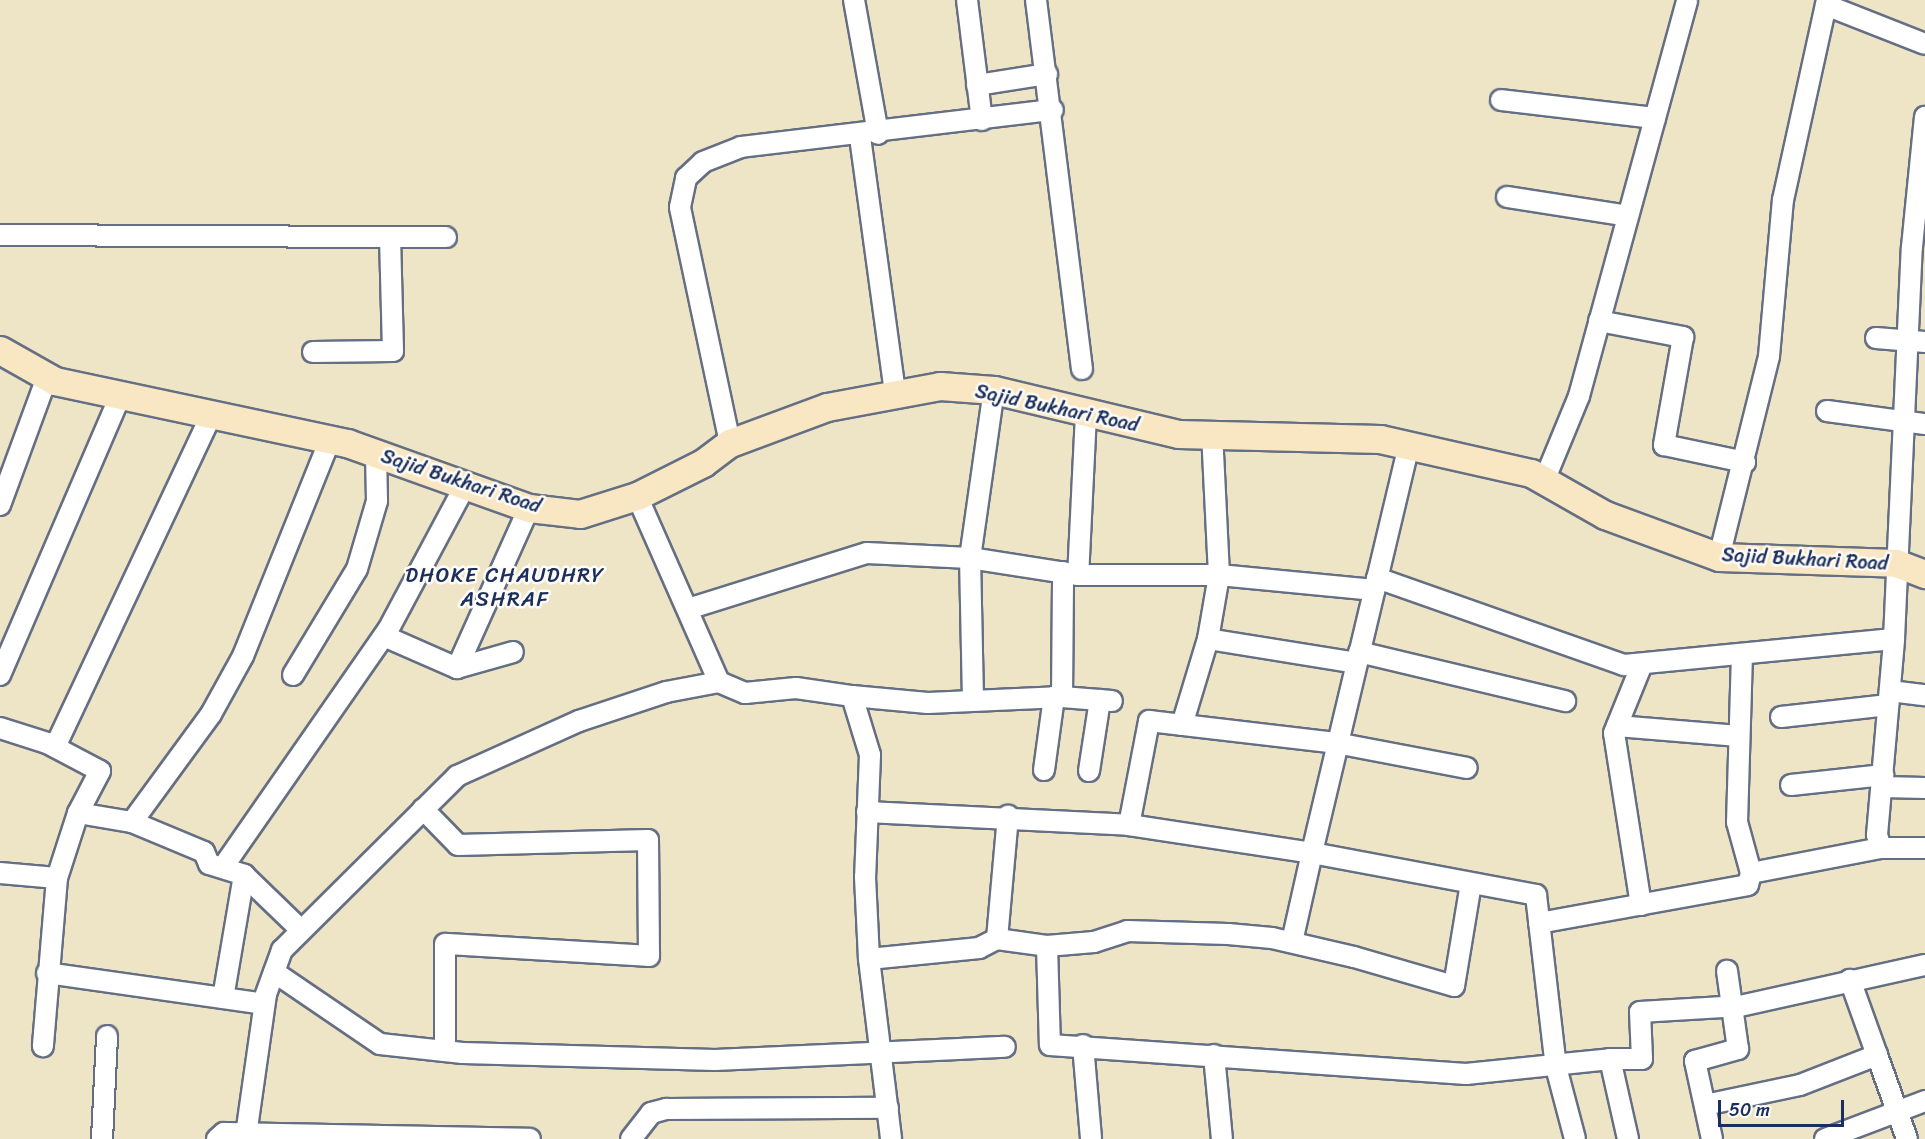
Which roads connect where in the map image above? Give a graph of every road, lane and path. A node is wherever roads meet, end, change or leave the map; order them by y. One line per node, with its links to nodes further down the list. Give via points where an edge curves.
1 (854, 0): 14 (street)
2 (967, 0): 8 (street)
3 (1036, 0): 7 (street)
4 (1687, 0): 11 (street)
5 (1827, 3): 6 (street); 39 (street, via 1783,200 1769,356)
6 (1925, 44)
7 (1047, 74): 8 (street); 10 (street)
8 (977, 85): 13 (street)
9 (1501, 100): 11 (street)
10 (1053, 110): 13 (street); 25 (street)
11 (1655, 117): 16 (street)
12 (1925, 117): 22 (street, via 1912,248)
13 (982, 120): 14 (street)
14 (869, 136): 28 (street); 36 (street, via 741,147 703,162 686,178 680,207)
15 (1507, 197): 16 (street)
16 (1628, 216): 20 (street)
17 (0, 235): 18 (street)
18 (390, 237): 19 (street); 24 (street, via 393,351)
19 (446, 237)
20 (1599, 321): 39 (street, via 1683,337 1664,445); 40 (street, via 1579,396)
21 (1876, 338): 22 (street)
22 (1918, 342): 33 (street)
23 (0, 350): 26 (street, Sajid Bukhari Road)
24 (313, 352)
25 (1082, 369)
26 (47, 377): 29 (street, Sajid Bukhari Road); 43 (street)
27 (994, 390): 28 (street, Sajid Bukhari Road, via 940,386); 31 (street, Sajid Bukhari Road); 46 (street)
28 (895, 391): 36 (street, Sajid Bukhari Road, via 827,407)
29 (120, 396): 32 (street, Sajid Bukhari Road); 61 (street)
30 (1827, 411): 33 (street)
31 (1086, 414): 34 (street, Sajid Bukhari Road, via 1178,434); 48 (street)
32 (210, 417): 35 (street, Sajid Bukhari Road); 76 (street)
33 (1916, 422): 47 (street)
34 (1212, 433): 37 (street, Sajid Bukhari Road, via 1368,438); 50 (street)
35 (330, 440): 38 (street, Sajid Bukhari Road); 87 (street, via 243,656 211,714)
36 (730, 442): 42 (street, Sajid Bukhari Road, via 703,463)
37 (1409, 445): 40 (street, Sajid Bukhari Road); 51 (street)
38 (376, 453): 41 (street, Sajid Bukhari Road); 62 (street, via 377,501 357,569)
39 (1745, 462): 45 (street)
40 (1544, 481): 45 (street, Sajid Bukhari Road, via 1605,515)
41 (466, 484): 44 (street, Sajid Bukhari Road); 53 (street)
42 (637, 496): 44 (street, Sajid Bukhari Road, via 580,514); 52 (street)
43 (0, 505)
44 (529, 508): 60 (street)
45 (1719, 557): 47 (street, Sajid Bukhari Road)
46 (970, 558): 48 (street); 52 (street, via 867,554); 68 (street)
47 (1896, 563): 49 (street, Sajid Bukhari Road); 55 (street)
48 (1071, 574): 50 (street); 66 (street)
49 (1925, 574)
50 (1219, 575): 51 (street); 54 (street)
51 (1375, 584): 58 (street); 59 (street, via 1624,665)
52 (691, 608): 63 (street)
53 (384, 636): 60 (street); 92 (street)
54 (1208, 639): 58 (street); 71 (street)
55 (1894, 639): 57 (street); 67 (street)
56 (513, 652): 60 (street)
57 (1742, 654): 59 (street); 74 (street)
58 (1357, 658): 69 (street); 75 (street)
59 (1642, 664): 72 (street)
60 (457, 668)
61 (0, 675)
62 (293, 675)
63 (719, 682): 65 (street, via 746,693 796,688); 83 (street, via 666,692 579,721 457,776)
64 (1925, 695): 67 (street)
65 (852, 696): 68 (street, via 928,703); 84 (street, via 870,755)
66 (1058, 697): 68 (street); 78 (street); 79 (street, via 1106,701)
67 (1889, 698): 70 (street); 80 (street)
68 (973, 700)
69 (1565, 701)
70 (1781, 717)
71 (1182, 725): 75 (street); 88 (street, via 1149,721)
72 (1617, 726): 74 (street); 98 (street)
73 (0, 728): 76 (street)
74 (1739, 736): 94 (street, via 1737,822)
75 (1336, 742): 77 (street); 91 (street)
76 (55, 747): 85 (street, via 100,771)
77 (1467, 768)
78 (1044, 770)
79 (1089, 771)
80 (1883, 781): 81 (street); 82 (street); 89 (street)
81 (1791, 785)
82 (1925, 788)
83 (423, 809): 100 (street); 117 (street, via 458,845 648,840 649,956 444,944)
84 (867, 812): 86 (street); 104 (street)
85 (78, 813): 87 (street); 96 (street)
86 (1008, 815): 88 (street); 101 (street)
87 (132, 822): 92 (street, via 204,852 209,864)
88 (1129, 825): 91 (street)
89 (1881, 848): 90 (street); 94 (street)
90 (1925, 848)
91 (1312, 853): 97 (street); 102 (street)
92 (223, 867): 95 (street)
93 (0, 873): 96 (street)
94 (1751, 873): 98 (street, via 1748,885)
95 (244, 875): 100 (street); 110 (street)
96 (57, 879): 108 (street)
97 (1471, 883): 99 (street, via 1536,896); 102 (street, via 1454,986)
98 (1641, 905): 99 (street)
99 (1539, 923): 122 (street)
100 (301, 930): 107 (street, via 282,950)
101 (998, 939): 103 (street); 104 (street, via 979,948)
102 (1292, 942): 103 (street, via 1127,931 1094,942)
103 (1047, 945): 114 (street, via 1050,1045)
104 (869, 959): 118 (street)
105 (1925, 965): 109 (street)
106 (1727, 971): 112 (street)
107 (274, 972): 111 (street); 117 (street, via 380,1044)
108 (47, 973): 110 (street); 115 (street)
109 (1850, 980): 112 (street); 120 (street)
110 (223, 998): 111 (street)
111 (264, 1004): 127 (street)
112 (1732, 1006): 121 (street, via 1640,1012 1642,1059); 124 (street, via 1738,1049 1695,1061)
113 (107, 1036): 128 (street)
114 (1083, 1045): 119 (street, via 1134,1048 1145,1055); 133 (street)
115 (43, 1046)
116 (1005, 1047): 118 (street)
117 (445, 1051): 118 (street, via 715,1060)
118 (882, 1054): 125 (street)
119 (1214, 1055): 122 (street, via 1466,1074); 134 (street)
120 (1877, 1055): 124 (street, via 1800,1085); 126 (street)
121 (1610, 1059): 122 (street); 136 (street)
122 (1556, 1067): 135 (street)
123 (1925, 1101): 126 (street)
124 (1705, 1105): 137 (street)
125 (888, 1108): 131 (street, via 666,1108 651,1113); 132 (street)
126 (1897, 1111): 138 (street); 139 (street)
127 (246, 1135): 129 (street, via 224,1133); 130 (street)
128 (102, 1139)
129 (217, 1139)
130 (530, 1139)
131 (631, 1139)
132 (891, 1139)
133 (1091, 1139)
134 (1222, 1139)
135 (1575, 1139)
136 (1628, 1139)
137 (1712, 1139)
138 (1825, 1139)
139 (1908, 1139)

